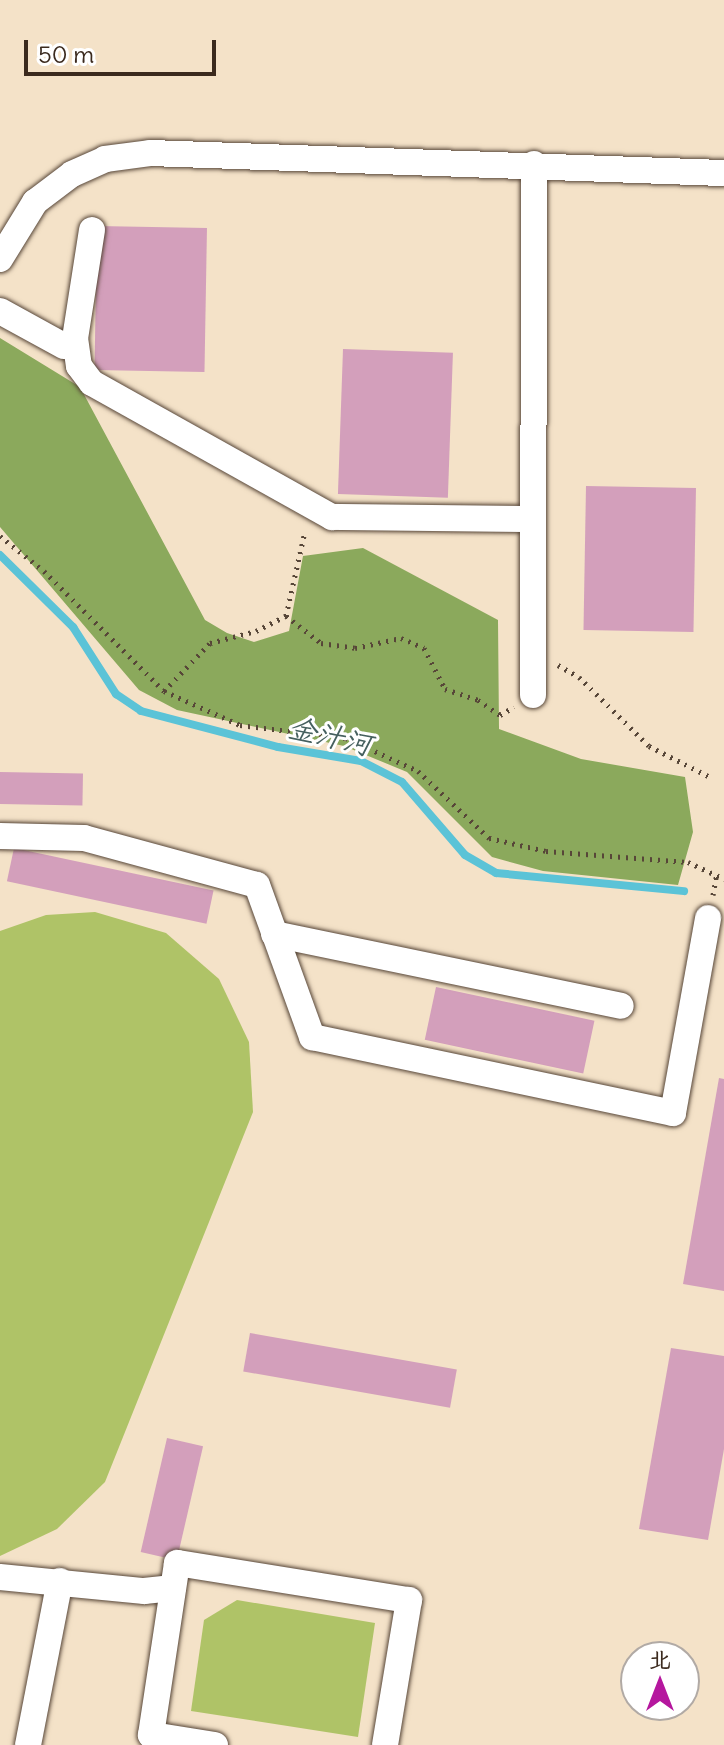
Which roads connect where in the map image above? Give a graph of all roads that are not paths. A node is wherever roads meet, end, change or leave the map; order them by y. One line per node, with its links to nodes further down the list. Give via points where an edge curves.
1 (534, 164): 2 (street); 4 (street, via 150,153 105,159 72,174 35,202); 7 (street)
2 (724, 173)
3 (92, 230): 7 (street, via 75,338 79,366 92,383 332,517)
4 (0, 259)
5 (0, 311): 6 (street)
6 (64, 346)
7 (533, 519): 8 (street)
8 (533, 695)
9 (0, 836): 11 (street, via 84,838 257,885)
10 (708, 918): 11 (street, via 673,1113 312,1037)
11 (274, 934): 12 (street)
12 (621, 1006)
13 (0, 1577): 14 (street)
14 (60, 1581): 15 (street, via 144,1591); 17 (street)
15 (173, 1588): 16 (street); 19 (street, via 177,1563 409,1600)
16 (148, 1740): 18 (street)
17 (28, 1745)
18 (215, 1745)
19 (385, 1745)

